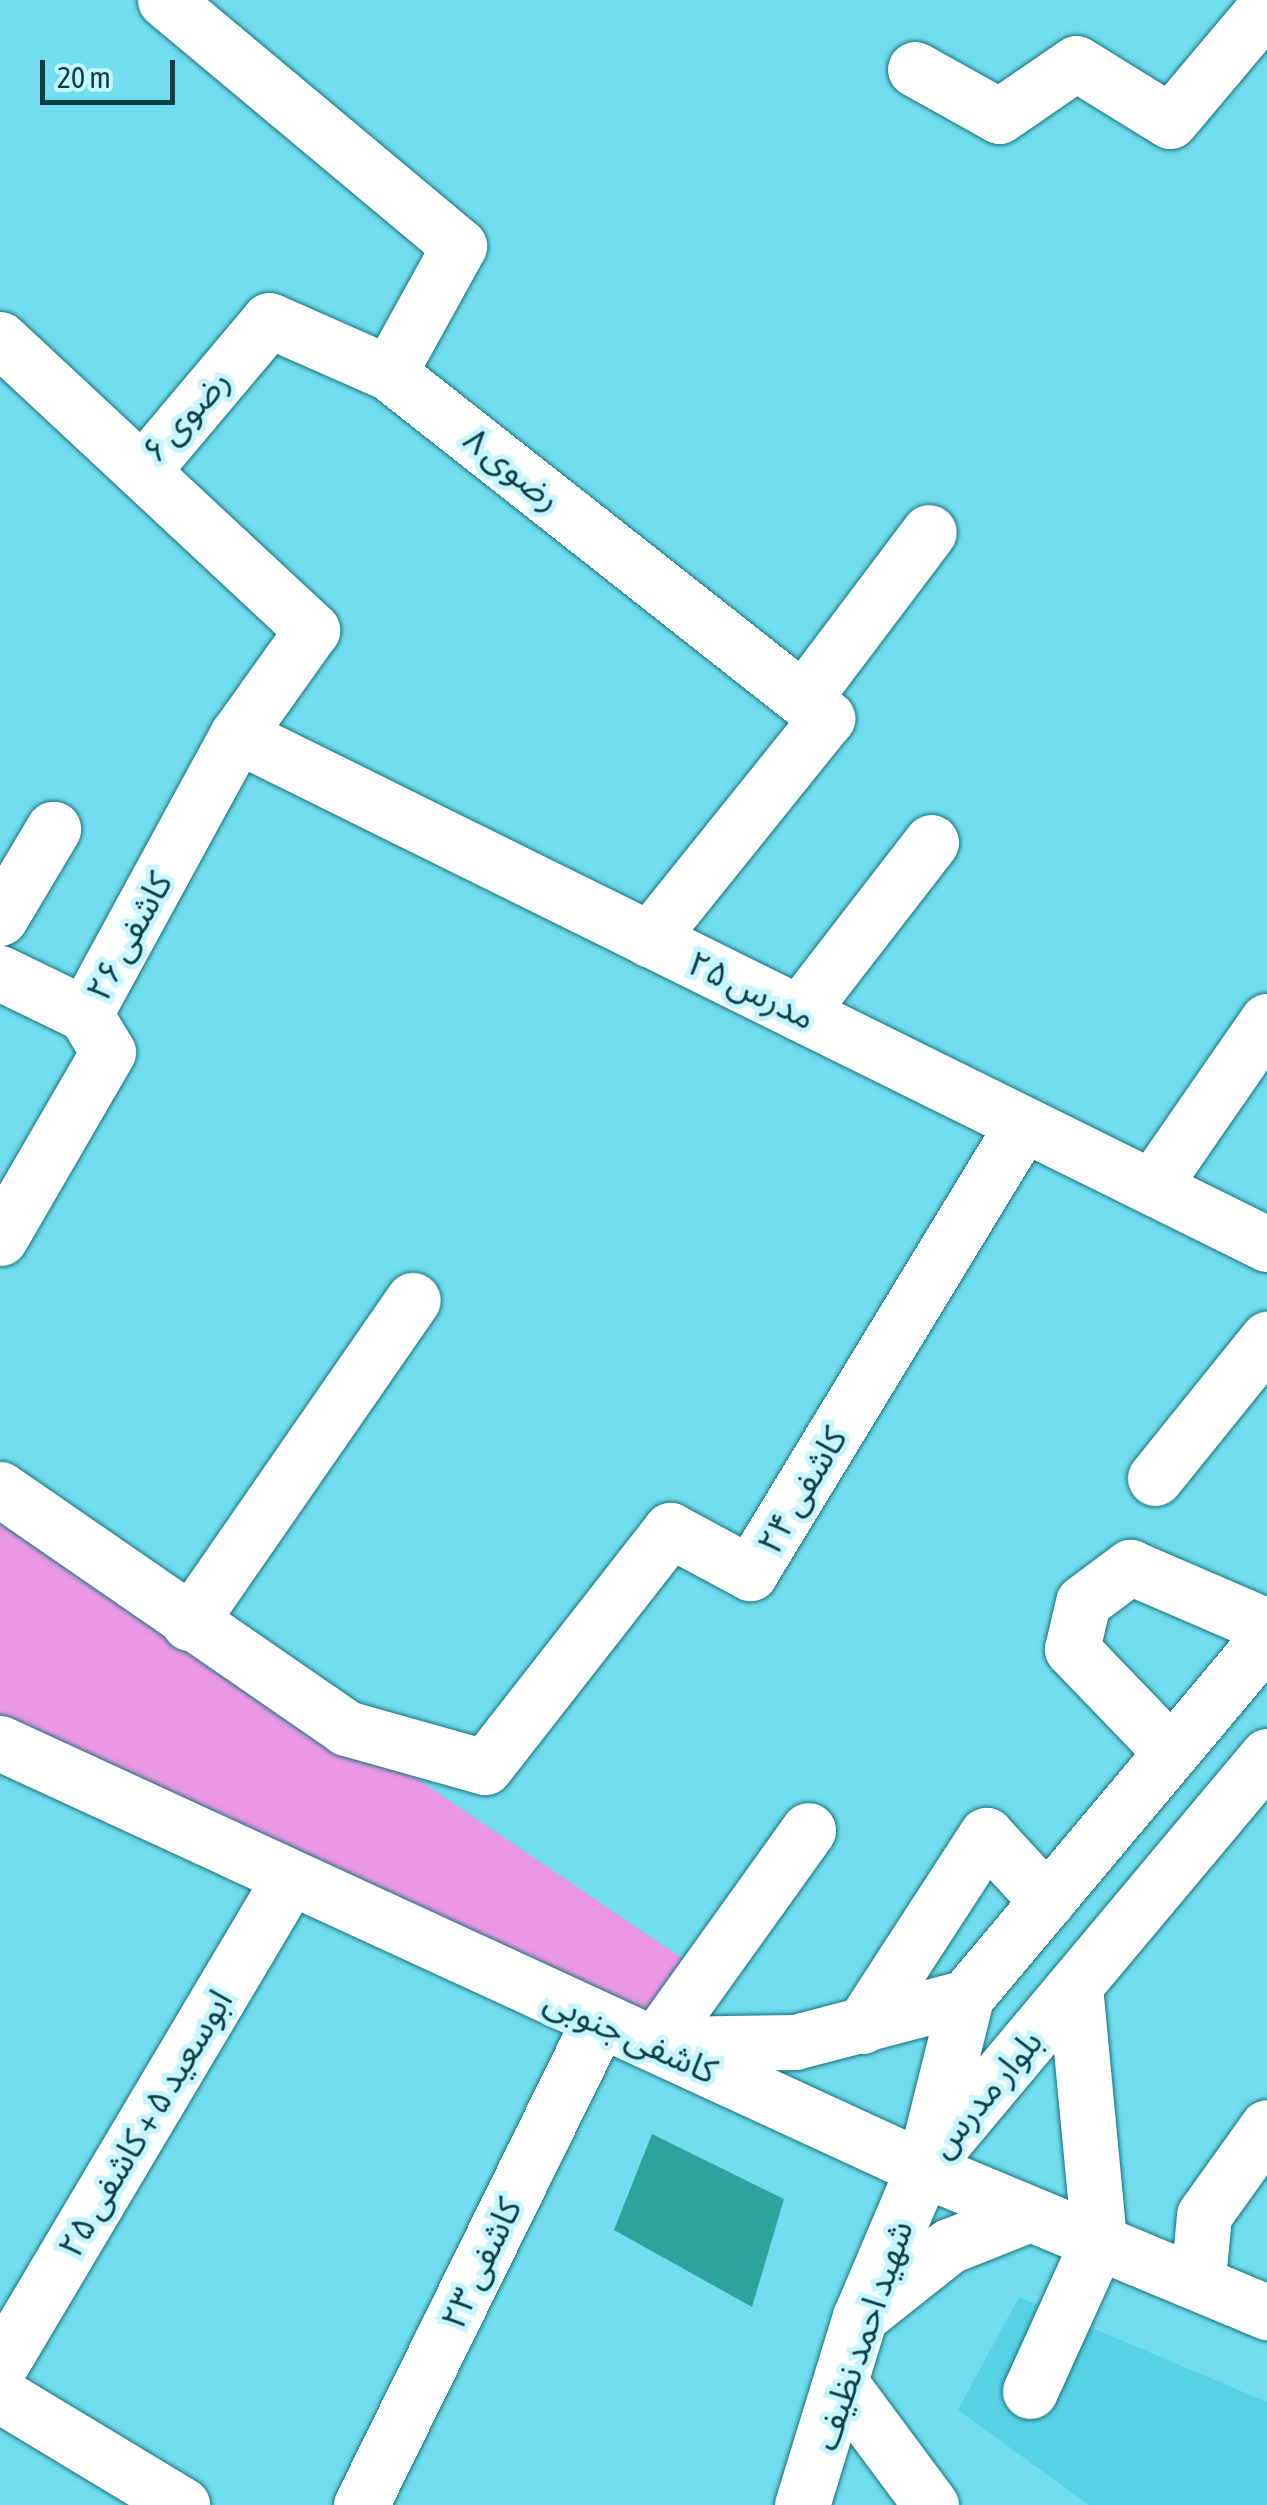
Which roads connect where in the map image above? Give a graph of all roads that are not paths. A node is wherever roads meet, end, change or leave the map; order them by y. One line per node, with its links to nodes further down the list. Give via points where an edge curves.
1 (165, 0): 5 (street, via 459,246)
2 (1267, 6): 3 (street, via 1170,121 1076,63 999,116)
3 (915, 68)
4 (7, 360): 6 (street, رضوی ۶)
5 (389, 374): 6 (street, رضوی ۶, via 269,320); 8 (street, رضوی ۸)
6 (142, 471): 9 (street, کاشفی ۲۶, via 312,630)
7 (929, 532): 8 (street)
8 (804, 699): 13 (street, via 828,718)
9 (237, 735): 13 (street, مدرس ۲۵); 16 (street, کاشفی ۲۶)
10 (52, 829): 12 (street)
11 (931, 842): 15 (street)
12 (0, 918)
13 (649, 938): 15 (street, مدرس ۲۵)
14 (0, 973): 16 (street)
15 (799, 1013): 18 (street, مدرس ۲۵)
16 (85, 1014): 20 (street, کاشفی ۲۶, via 108,1052)
17 (1267, 1021): 19 (street)
18 (1024, 1124): 19 (street, مدرس ۲۵); 26 (street, کاشفی ۲۴, via 750,1573 670,1530 486,1767 346,1728)
19 (1152, 1187): 21 (street, مدرس ۲۵)
20 (0, 1238)
21 (1267, 1244)
22 (413, 1300): 26 (street)
23 (1267, 1339): 24 (street)
24 (1155, 1478)
25 (0, 1489): 26 (street)
26 (188, 1622)
27 (1267, 1626): 30 (street, via 1130,1567 1083,1602 1072,1649)
28 (1267, 1638): 30 (street, بلوار مدرس)
29 (0, 1743): 33 (street, کاشفی جنوبی)
30 (1171, 1752): 34 (street, بلوار مدرس)
31 (1267, 1756): 35 (street, بلوار مدرس)
32 (808, 1830): 39 (street)
33 (288, 1881): 37 (street, کاشفی جنوبی); 47 (street, ابوسعید ۵ + کاشفی ۲۵)
34 (1047, 1901): 36 (street, بلوار مدرس); 38 (street, via 986,1834)
35 (1075, 1986): 41 (street, بلوار مدرس); 43 (street)
36 (966, 1996): 38 (street); 41 (street, بلوار مدرس)
37 (599, 2021): 39 (street, کاشفی جنوبی); 52 (street, کاشفی ۲۳)
38 (862, 2026): 39 (street, via 794,2042)
39 (655, 2044): 41 (street, کاشفی جنوبی)
40 (1267, 2128): 44 (street, via 1204,2215)
41 (924, 2166): 42 (street, کاشفی جنوبی); 46 (street, شهید احمد نظیف)
42 (1030, 2214): 43 (street, کاشفی جنوبی); 46 (street, via 949,2246)
43 (1099, 2238): 44 (street, کاشفی جنوبی); 49 (street)
44 (1198, 2279): 45 (street, کاشفی جنوبی)
45 (1267, 2312)
46 (860, 2316): 48 (street, شهید احمد نظیف)
47 (0, 2366)
48 (844, 2388): 53 (street, شهید احمد نظیف); 54 (street)
49 (1030, 2392)
50 (0, 2395): 51 (street)
51 (182, 2505)
52 (361, 2505)
53 (802, 2505)
54 (932, 2505)

